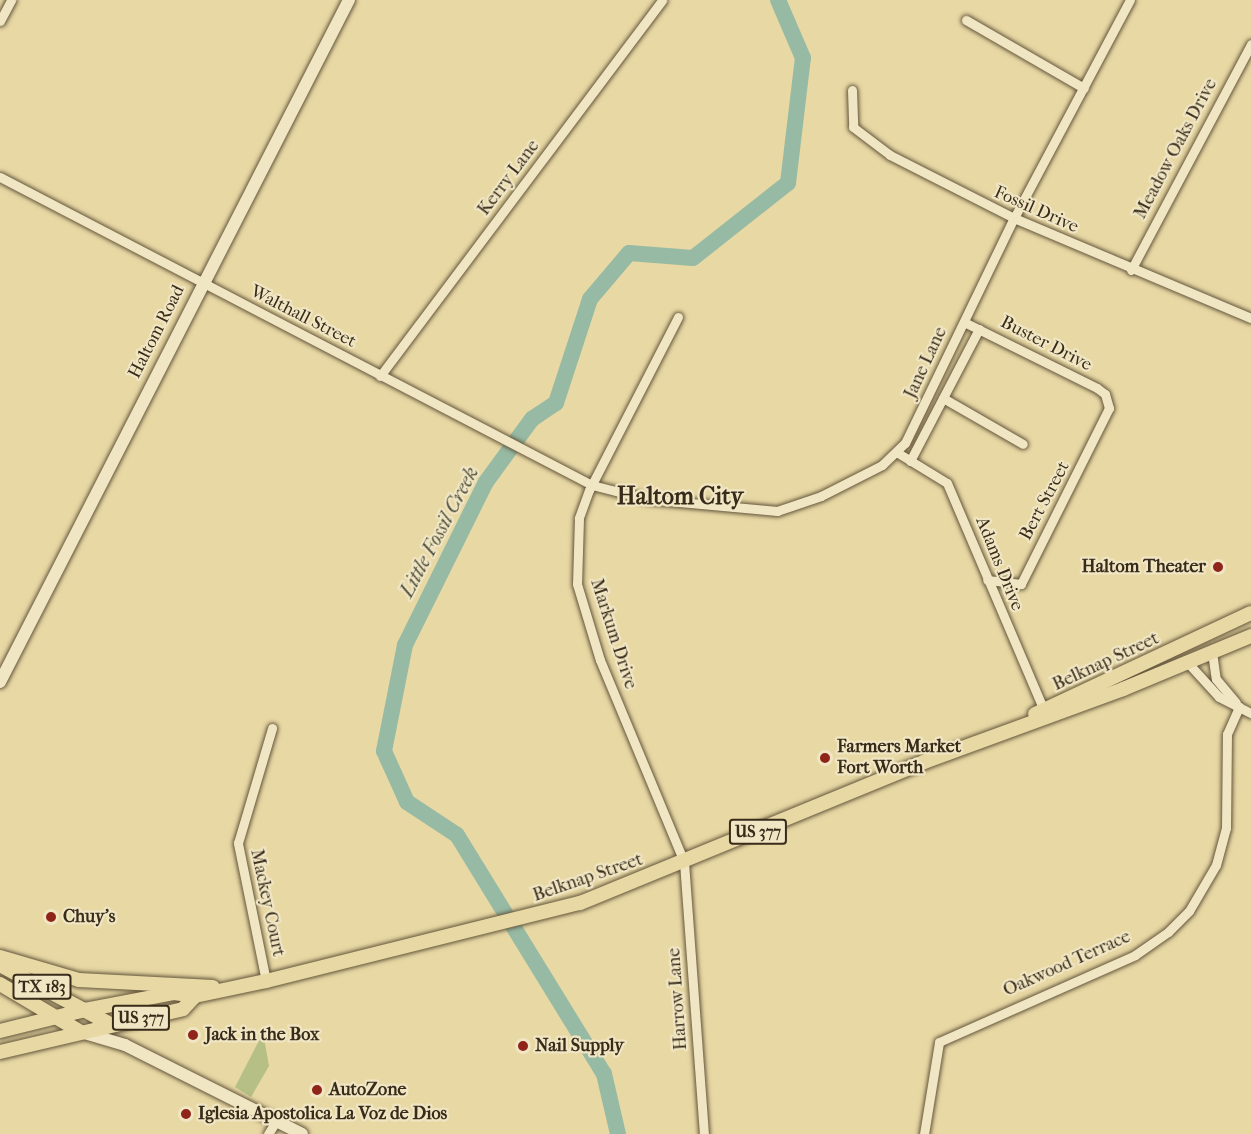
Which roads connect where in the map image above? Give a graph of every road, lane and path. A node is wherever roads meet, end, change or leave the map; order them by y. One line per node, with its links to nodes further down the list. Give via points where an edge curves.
1 (11, 0): 6 (street)
2 (349, 0): 13 (main road, Haltom Road)
3 (662, 0): 17 (street, Kerry Lane)
4 (1130, 0): 8 (street, Jane Lane)
5 (966, 20): 8 (street)
6 (0, 21)
7 (1251, 44): 12 (street, Meadow Oaks Drive)
8 (1084, 88): 11 (street, Jane Lane)
9 (852, 90): 11 (street, Fossil Drive, via 850,116 861,136 954,190)
10 (0, 177): 13 (street, Walthall Street)
11 (1014, 218): 12 (street, Fossil Drive); 16 (street, Jane Lane)
12 (1131, 270): 15 (street, Fossil Drive)
13 (202, 283): 17 (street, Walthall Street); 29 (main road, Haltom Road)
14 (678, 317): 23 (street, Markum Drive)
15 (1251, 318)
16 (972, 326): 18 (street); 19 (street, Buster Drive, via 1096,388); 21 (street, Jane Lane)
17 (380, 376): 23 (street, Walthall Street)
18 (943, 398): 20 (street); 22 (street)
19 (1108, 402): 24 (street, Bert Street, via 1104,424 1021,584)
20 (1023, 444)
21 (898, 453): 22 (street, Adams Drive); 23 (street, via 821,496 777,511 647,499)
22 (912, 458): 24 (street, Adams Drive, via 947,483)
23 (592, 485): 35 (street, Markum Drive, via 579,518 577,584 600,660)
24 (987, 580): 31 (street, Adams Drive)
25 (1251, 613): 31 (main road, Belknap Street / US 377)
26 (1251, 636): 27 (main road, Belknap Street / US 377)
27 (1212, 652): 28 (main road, Belknap Street / US 377); 30 (street, via 1216,679)
28 (1188, 663): 30 (street, via 1219,697); 34 (main road, Belknap Street / US 377)
29 (0, 682)
30 (1239, 707): 32 (street); 56 (street, Oakwood Terrace, via 1227,734 1226,828 1216,865 1189,911 1168,932 1134,955 945,1037 935,1053)
31 (1044, 710): 34 (main road, Belknap Street / US 377)
32 (1251, 713)
33 (272, 728): 39 (street, Mackey Court, via 238,843)
34 (976, 742): 35 (main road, Belknap Street / US 377)
35 (684, 862): 39 (main road, Belknap Street / US 377, via 537,915); 55 (street, Harrow Lane)
36 (0, 957): 41 (main road, via 79,980)
37 (0, 965): 38 (main road, TX 183)
38 (13, 972): 40 (main road); 44 (main road, TX 183)
39 (266, 981): 41 (main road, Belknap Street / US 377)
40 (2, 986): 42 (main road, TX 183)
41 (233, 988): 43 (main road, Belknap Street / US 377)
42 (17, 995): 45 (main road, TX 183); 46 (main road, via 31,1011)
43 (195, 996): 44 (main road, Belknap Street / US 377, via 174,993); 47 (main road, Belknap Street / US 377, via 183,1009)
44 (85, 1010): 45 (main road, Belknap Street / US 377); 47 (main road, TX 183)
45 (56, 1018): 46 (main road, Belknap Street / US 377); 49 (main road, TX 183)
46 (24, 1025): 48 (main road, Belknap Street / US 377)
47 (112, 1025): 49 (main road, Belknap Street / US 377); 50 (main road, TX 183)
48 (0, 1031)
49 (81, 1032): 50 (main road, TX 183); 51 (main road, Belknap Street / US 377)
50 (125, 1045): 52 (main road)
51 (0, 1052)
52 (276, 1121): 53 (street); 54 (main road)
53 (268, 1134)
54 (302, 1134)
55 (704, 1134)
56 (924, 1134)

